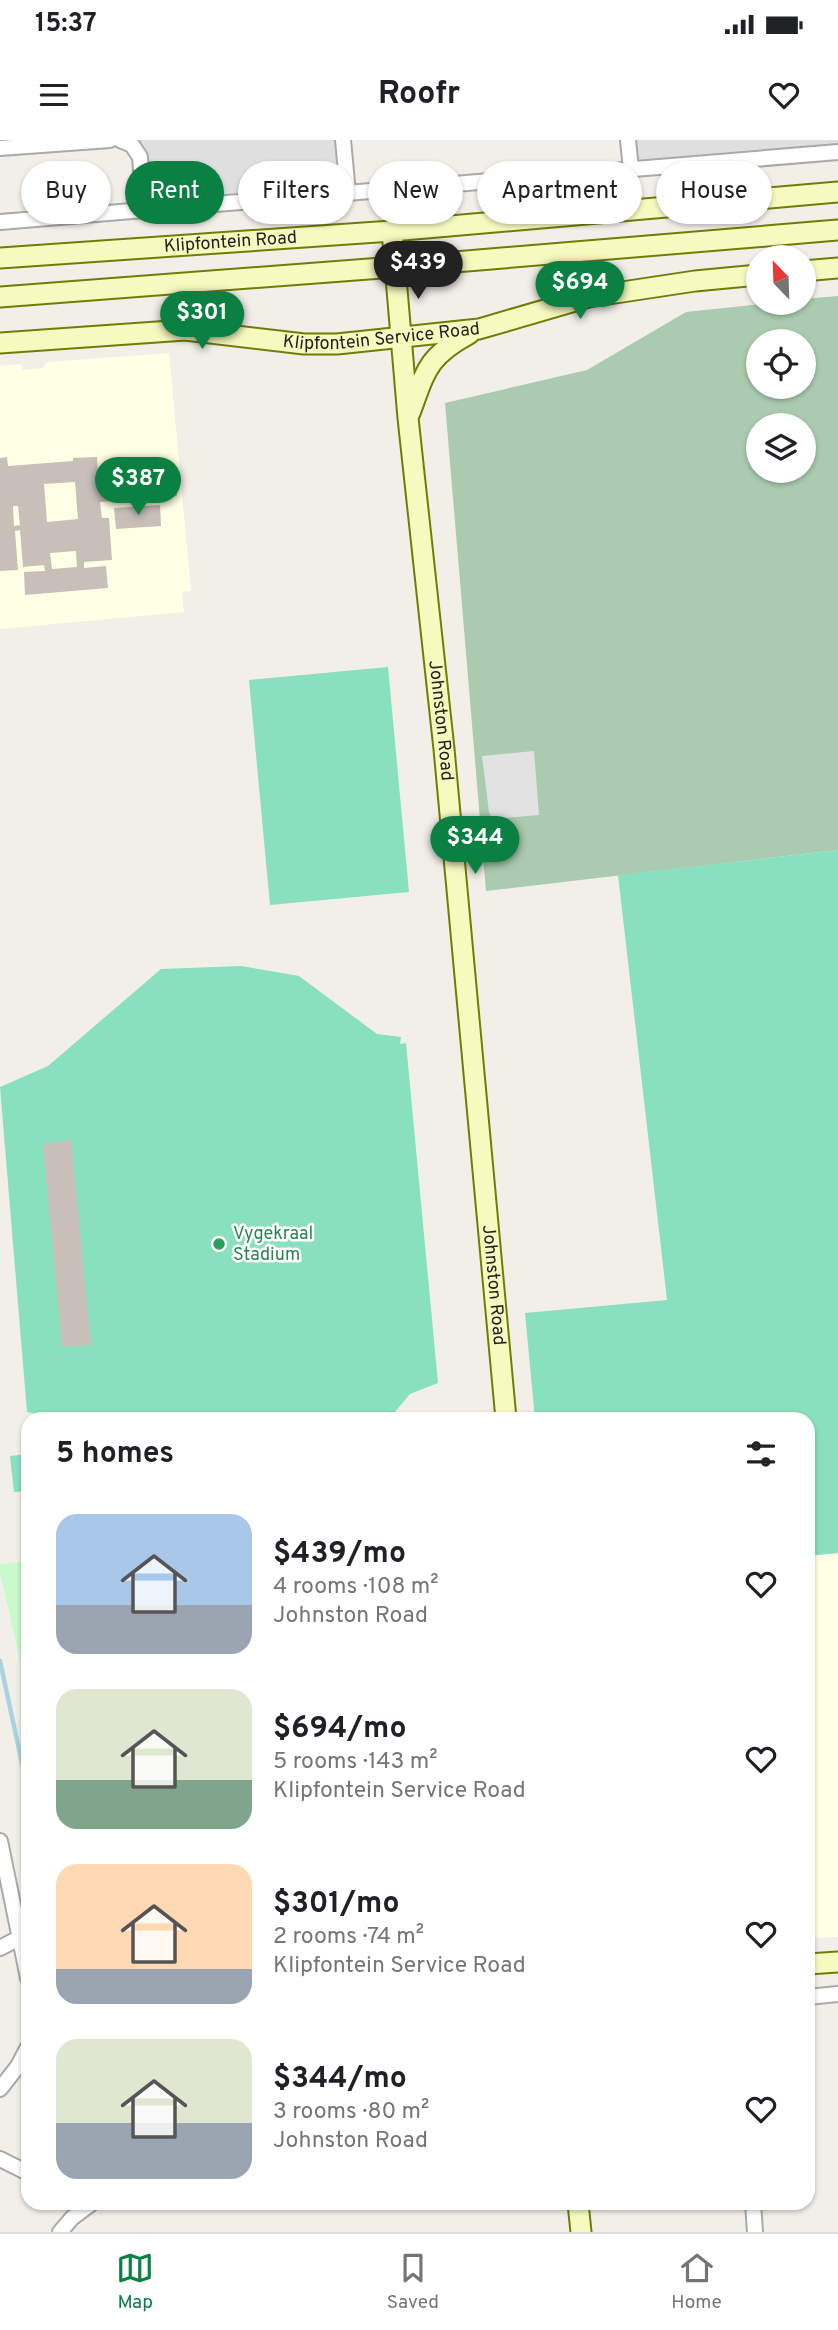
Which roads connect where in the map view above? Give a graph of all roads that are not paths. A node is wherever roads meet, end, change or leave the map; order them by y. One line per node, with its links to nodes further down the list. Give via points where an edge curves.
1 (110, 140): 5 (street)
2 (120, 140): 7 (street, via 132,145)
3 (343, 140): 8 (street)
4 (628, 140): 9 (street)
5 (0, 148)
6 (838, 152): 10 (street)
7 (140, 161)
8 (345, 161)
9 (630, 161)
10 (642, 168)
11 (477, 182): 12 (street)
12 (354, 192)
13 (838, 192): 16 (street, Klipfontein Road)
14 (125, 211): 15 (street)
15 (0, 222)
16 (392, 230): 18 (street, Klipfontein Road); 19 (street, Johnston Road)
17 (838, 230): 19 (street, Klipfontein Road)
18 (0, 258)
19 (395, 267): 23 (street, Klipfontein Road); 25 (street, Johnston Road)
20 (838, 268): 21 (street)
21 (816, 270)
22 (746, 276): 24 (street, Klipfontein Service Road, via 589,297)
23 (0, 297)
24 (479, 329): 25 (street, Klipfontein Service Road); 27 (street, via 435,356)
25 (401, 338): 26 (street, Klipfontein Service Road, via 304,344 184,330); 27 (street, Johnston Road)
26 (0, 343)
27 (408, 418): 28 (street, Johnston Road, via 444,749)
28 (505, 1412)
29 (0, 1841): 30 (street)
30 (19, 1938): 31 (street); 32 (street)
31 (21, 1947)
32 (0, 1948)
33 (838, 1962): 34 (street)
34 (815, 1964)
35 (838, 1994): 36 (street)
36 (815, 1996)
37 (21, 2060): 38 (street)
38 (0, 2089)
39 (0, 2159): 40 (street)
40 (21, 2170)
41 (83, 2210): 44 (street)
42 (579, 2210): 45 (street)
43 (753, 2210): 46 (street)
44 (60, 2232)
45 (581, 2232)
46 (755, 2232)

